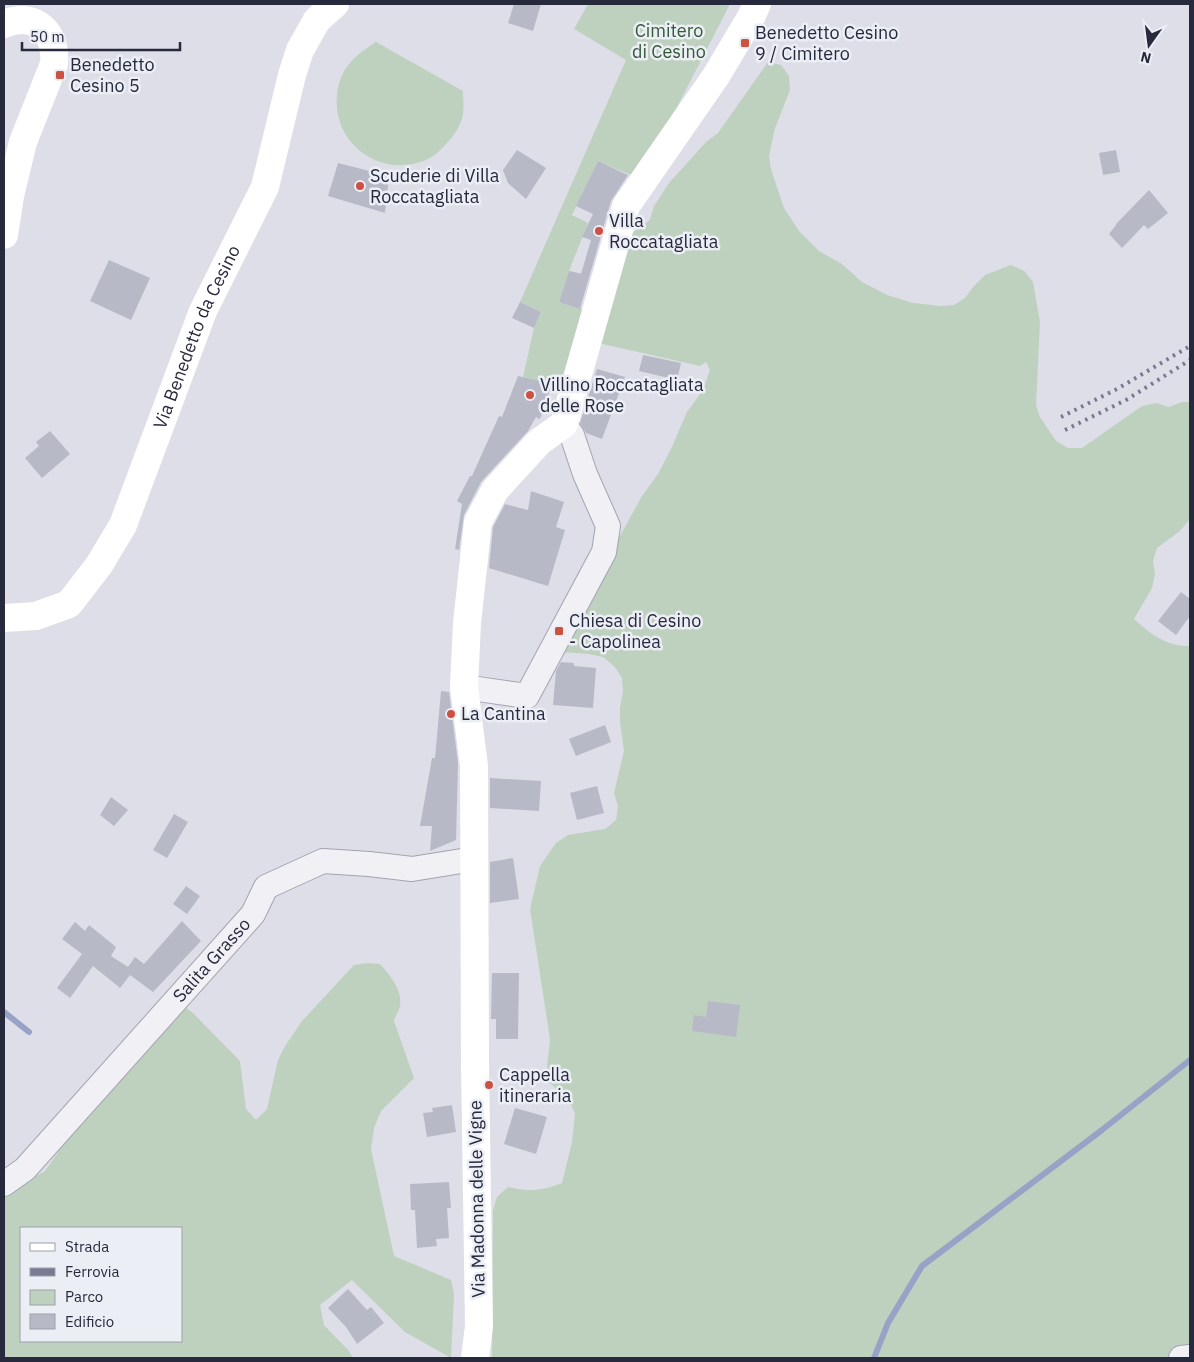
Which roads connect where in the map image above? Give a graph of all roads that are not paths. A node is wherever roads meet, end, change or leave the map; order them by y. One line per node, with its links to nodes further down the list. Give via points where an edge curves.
1 (335, 4): 6 (street, Via Benedetto da Cesino, via 318,20 300,50 265,188 203,311 122,525 99,564 69,604 36,616)
2 (757, 4): 5 (street, via 716,76 626,206)
3 (4, 24): 4 (street, via 12,20 36,23 46,30 55,52 54,64 23,142)
4 (4, 235)
5 (564, 424): 7 (street, Via Madonna delle Vigne, via 540,442 495,490 478,522); 7 (street, via 572,435 608,526 604,552 527,696)
6 (4, 618)
7 (464, 686): 8 (street, Via Madonna delle Vigne, via 474,766)
8 (474, 859): 9 (street, Salita Grasso, via 412,869 323,861 266,887 253,914 25,1169); 11 (street, Via Madonna delle Vigne, via 479,1326)
9 (4, 1184)
10 (1190, 1357): 12 (street)
11 (475, 1358)
12 (1181, 1358)

